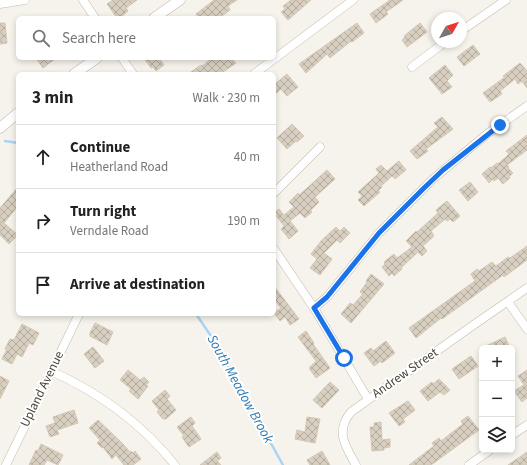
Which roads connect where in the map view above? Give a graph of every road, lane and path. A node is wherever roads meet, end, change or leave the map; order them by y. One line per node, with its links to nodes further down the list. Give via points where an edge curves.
1 (25, 0): 6 (street)
2 (83, 0): 7 (street)
3 (180, 0): 8 (street)
4 (353, 0): 11 (street)
5 (506, 0): 9 (street)
6 (0, 4)
7 (94, 16)
8 (157, 16)
9 (467, 27)
10 (437, 48): 15 (street)
11 (276, 58)
12 (94, 60): 16 (street)
13 (123, 60): 17 (street)
14 (273, 60): 18 (street)
15 (412, 67)
16 (77, 72)
17 (132, 72)
18 (257, 72)
19 (527, 106): 27 (street, via 433,179 379,233 327,297)
20 (16, 115): 21 (street)
21 (0, 128)
22 (320, 146): 23 (street)
23 (276, 191)
24 (276, 252): 27 (street)
25 (527, 288): 26 (street, Andrew Street)
26 (508, 302): 29 (street); 31 (street, Andrew Street)
27 (314, 308): 31 (street)
28 (78, 316): 30 (street, Upland Avenue)
29 (527, 329)
30 (50, 371): 35 (street, Upland Avenue); 36 (street, via 75,382 120,411)
31 (368, 399): 37 (street, Andrew Street, via 351,412 343,426 344,444)
32 (527, 424): 33 (street)
33 (515, 433)
34 (486, 453): 38 (street)
35 (6, 465)
36 (175, 465)
37 (356, 465)
38 (469, 465)

